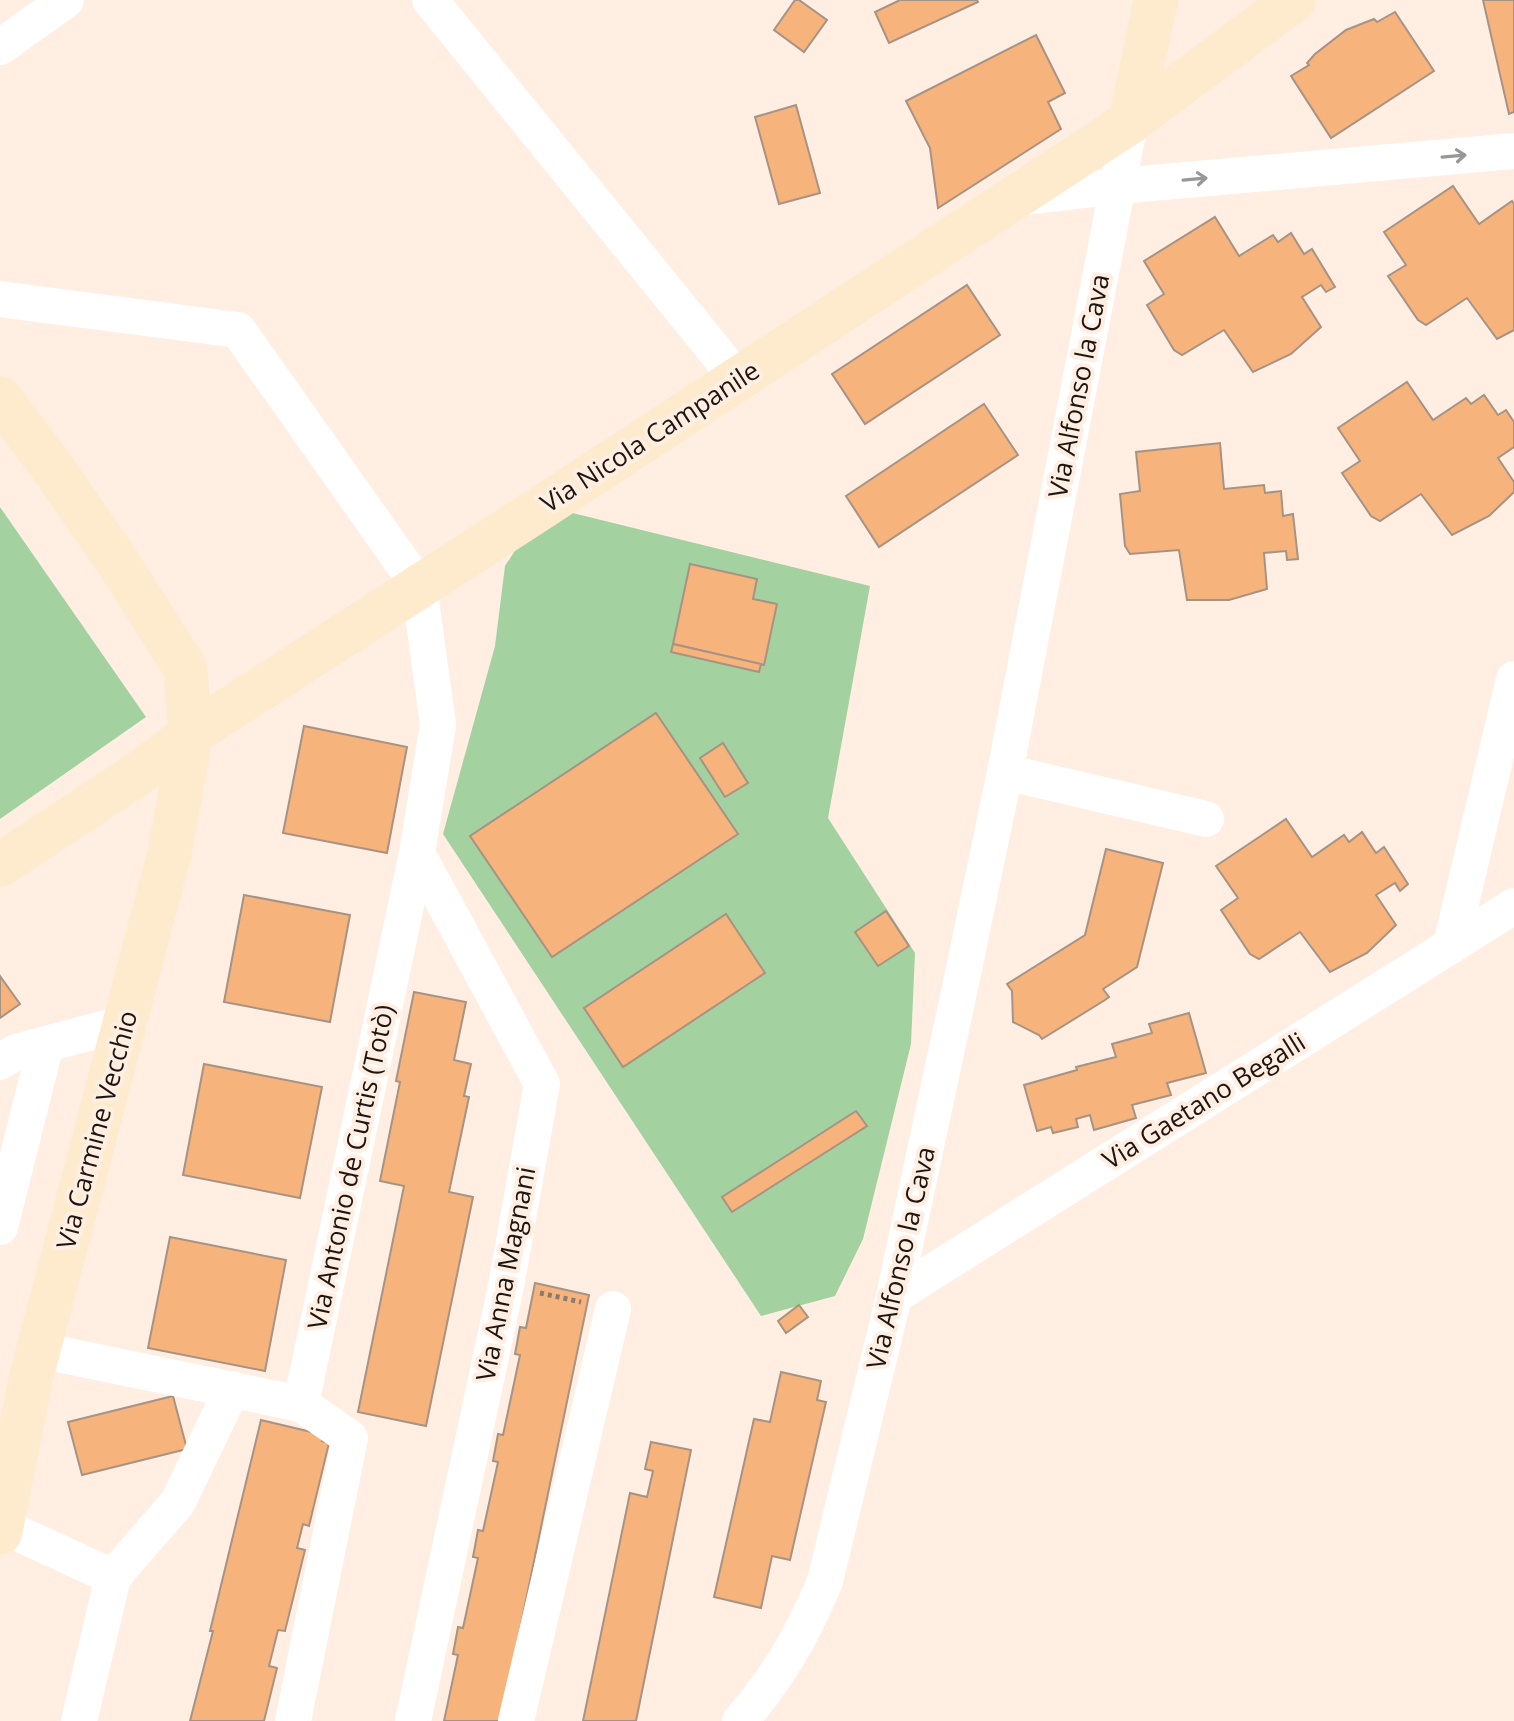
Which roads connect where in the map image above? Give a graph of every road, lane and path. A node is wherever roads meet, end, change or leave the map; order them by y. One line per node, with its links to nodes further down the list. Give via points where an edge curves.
1 (66, 0): 5 (street)
2 (430, 0): 11 (street)
3 (1156, 0): 6 (street, Via Alfonso la Cava)
4 (1294, 0): 6 (street, Via Nicola Campanile)
5 (0, 47)
6 (1130, 122): 8 (street, Via Alfonso la Cava); 9 (street, Via Nicola Campanile)
7 (1514, 151): 8 (street, one-way to 7)
8 (1118, 186): 9 (street); 16 (street, Via Alfonso la Cava)
9 (1014, 198): 11 (street, Via Nicola Campanile)
10 (0, 299): 13 (street, via 238,330)
11 (738, 379): 13 (street, Via Nicola Campanile)
12 (0, 398): 15 (street, Via Carmine Vecchio, via 119,564 185,668)
13 (419, 586): 15 (street, Via Nicola Campanile); 18 (street, Via Antonio de Curtis (Totò), via 438,725)
14 (1514, 679): 21 (street)
15 (191, 734): 19 (street, Via Nicola Campanile); 22 (street, Via Carmine Vecchio, via 170,851)
16 (1005, 772): 17 (street); 27 (street, Via Alfonso la Cava)
17 (1206, 819)
18 (417, 853): 26 (street, Via Anna Magnani, via 542,1084); 31 (street, Via Antonio de Curtis (Totò))
19 (0, 865)
20 (1514, 906): 21 (street, Via Gaetano Begalli)
21 (1451, 945): 27 (street, Via Gaetano Begalli)
22 (125, 1023): 23 (street); 29 (street, Via Carmine Vecchio)
23 (46, 1044): 24 (street); 25 (street)
24 (0, 1062)
25 (0, 1227)
26 (506, 1286): 28 (path); 37 (street, Via Anna Magnani)
27 (894, 1296): 39 (street, Via Alfonso la Cava, via 825,1581 784,1663)
28 (613, 1309): 38 (street)
29 (39, 1350): 30 (street); 32 (street, Via Carmine Vecchio)
30 (232, 1389): 31 (street); 34 (street, via 178,1502)
31 (301, 1404): 36 (street, via 350,1438)
32 (8, 1449): 33 (street, Via Carmine Vecchio)
33 (0, 1528): 34 (street, Via Carmine Vecchio)
34 (113, 1577): 35 (street)
35 (79, 1721)
36 (293, 1721)
37 (413, 1721)
38 (516, 1721)
39 (740, 1721)

